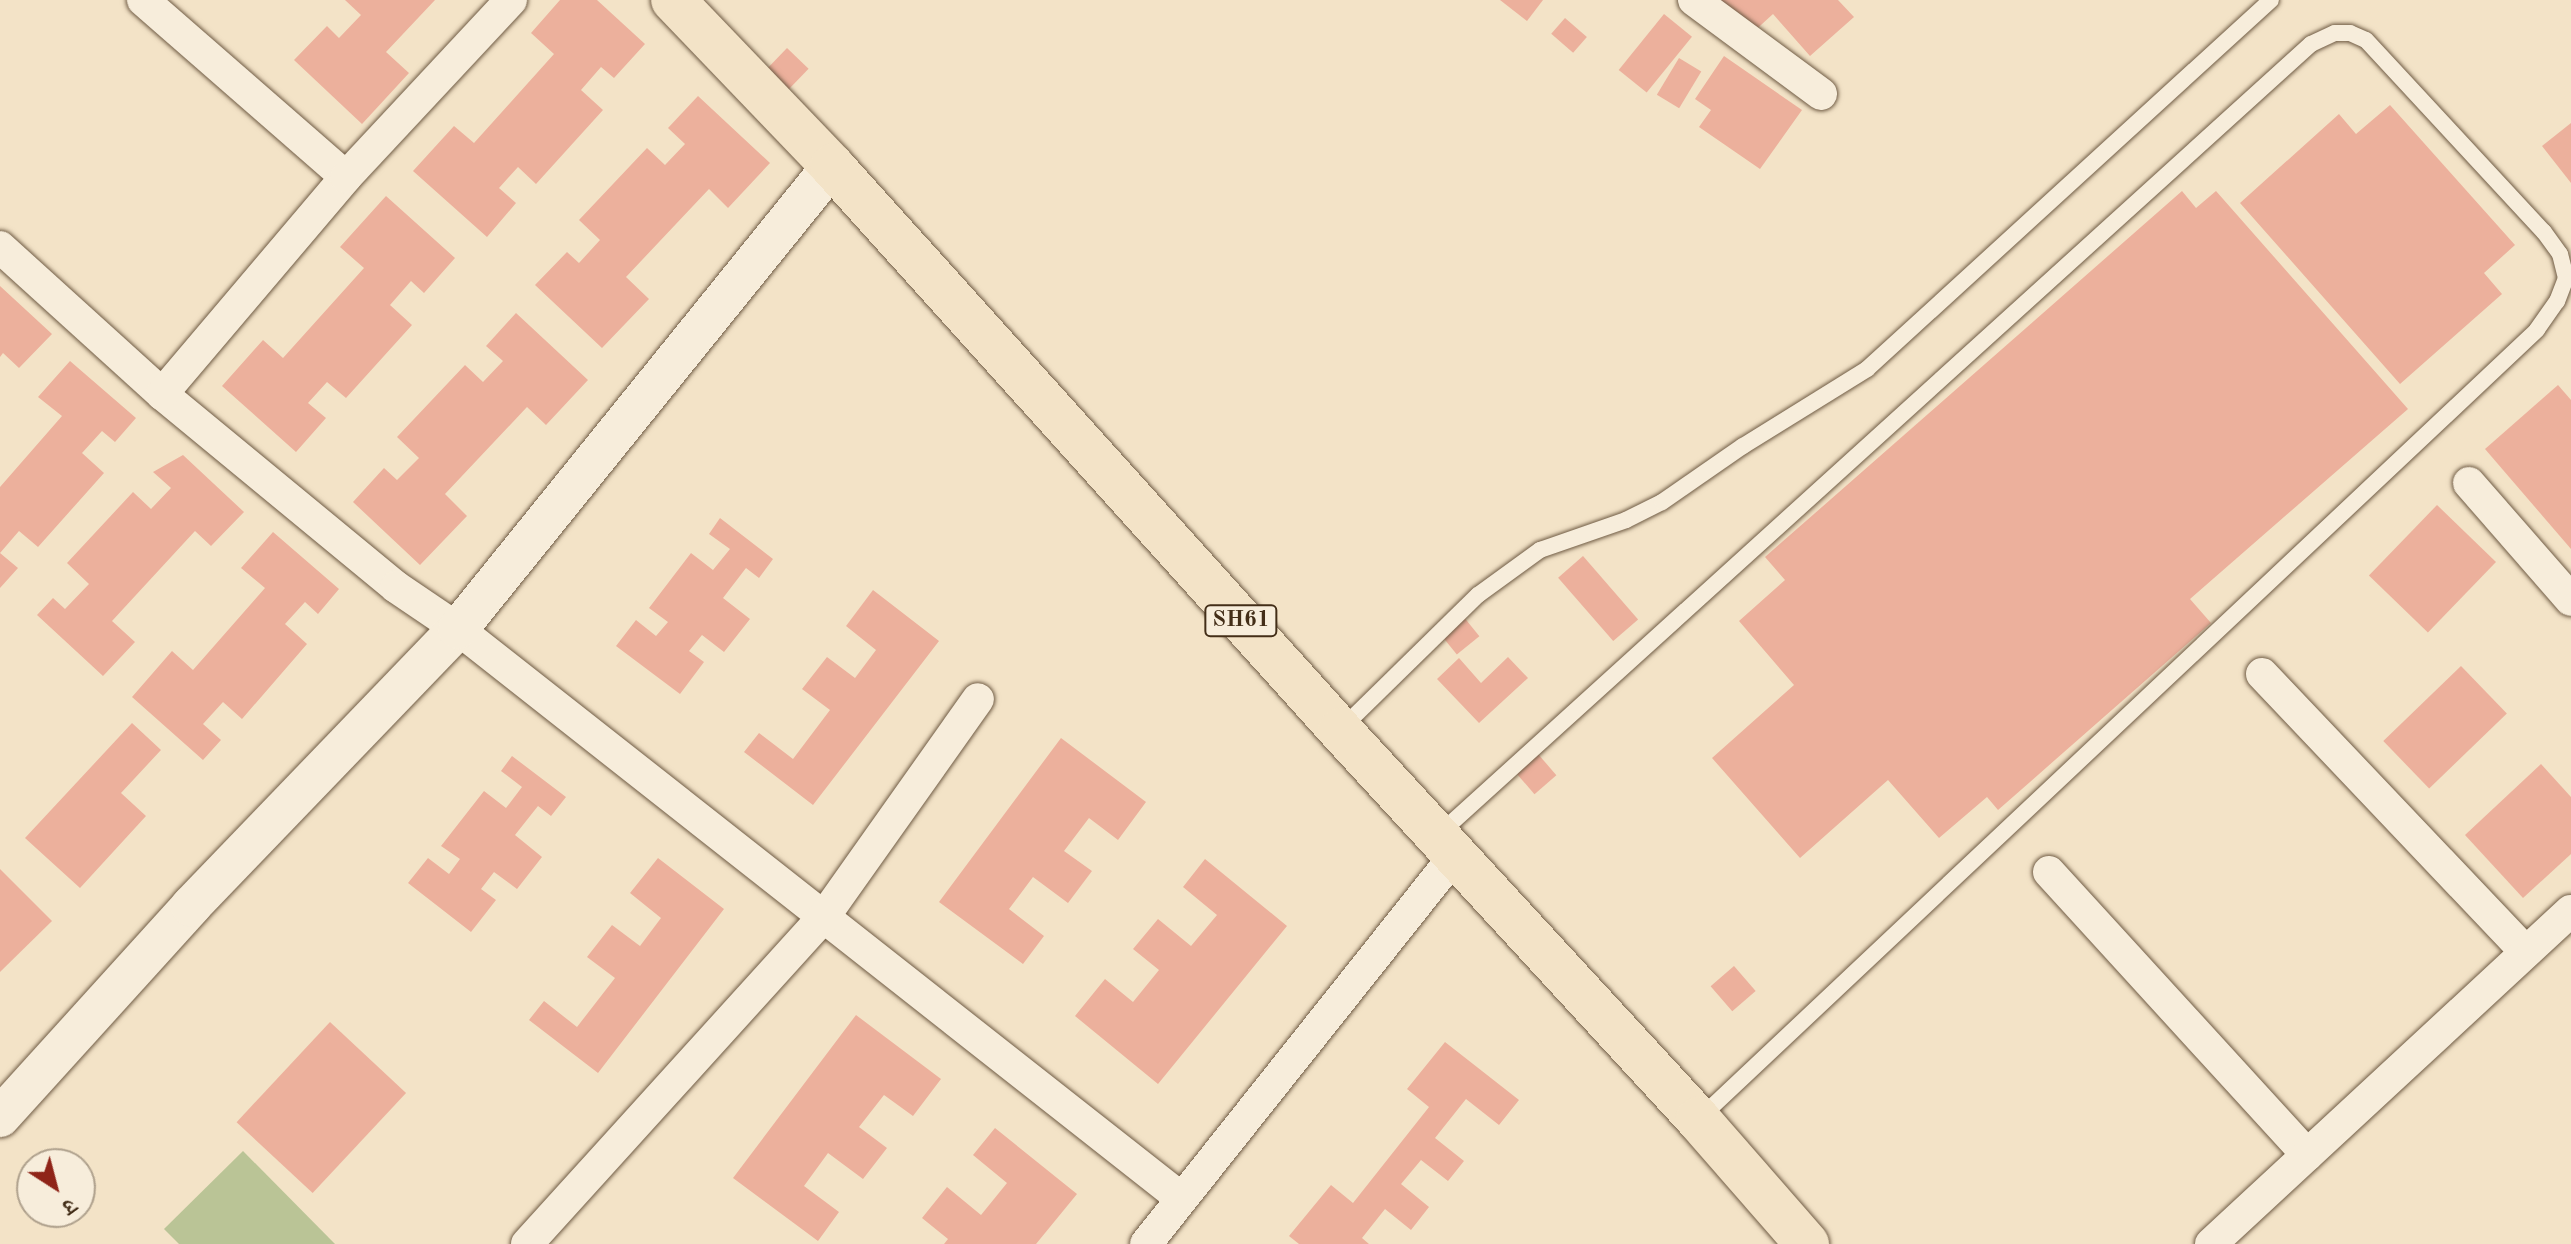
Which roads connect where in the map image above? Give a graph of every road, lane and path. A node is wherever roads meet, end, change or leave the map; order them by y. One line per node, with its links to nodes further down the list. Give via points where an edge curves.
1 (143, 0): 8 (street)
2 (511, 0): 8 (street)
3 (673, 0): 7 (main road, SH61)
4 (1694, 0): 6 (street)
5 (2271, 0): 16 (lane, via 1867,369 1662,502 1540,550 1478,595)
6 (1821, 94)
7 (832, 166): 13 (street); 16 (main road, SH61)
8 (346, 177): 10 (street)
9 (0, 247): 10 (street)
10 (162, 394): 13 (street, via 396,587)
11 (2469, 483): 12 (street)
12 (2571, 600)
13 (458, 629): 20 (street); 22 (street, via 191,906)
14 (2262, 674): 21 (street)
15 (978, 699): 20 (street)
16 (1340, 730): 17 (main road, SH61)
17 (1446, 846): 23 (main road, SH61); 23 (lane, via 2311,44 2335,33 2366,40 2544,232 2560,254 2566,278 2537,330); 25 (street)
18 (2049, 872): 24 (street)
19 (2571, 911): 21 (street)
20 (823, 918): 25 (street); 26 (street)
21 (2526, 952): 24 (street)
22 (0, 1117)
23 (1698, 1119): 28 (main road, SH61)
24 (2307, 1155): 29 (street)
25 (1182, 1199): 27 (street)
26 (527, 1244)
27 (1146, 1244)
28 (1807, 1244)
29 (2211, 1244)

